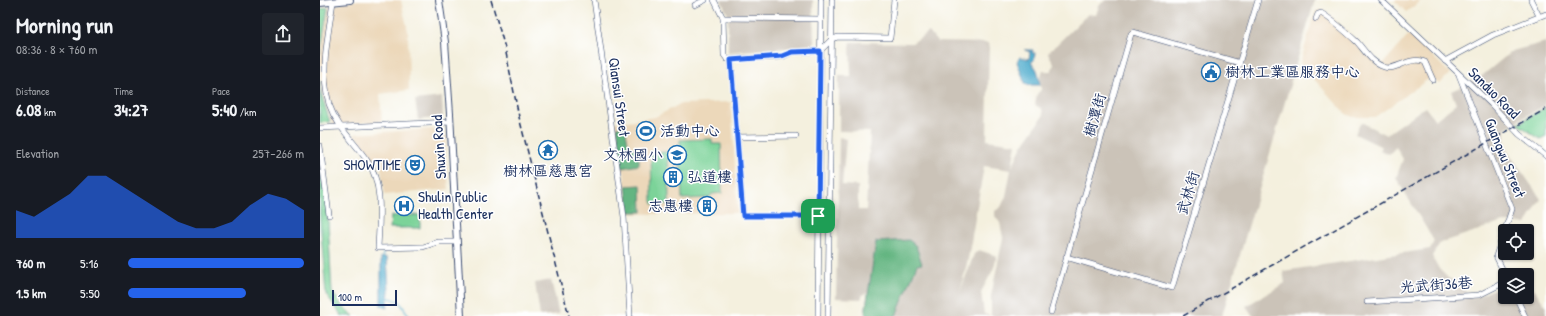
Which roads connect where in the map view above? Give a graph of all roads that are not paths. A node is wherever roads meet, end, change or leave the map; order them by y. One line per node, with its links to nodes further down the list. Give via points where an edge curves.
1 (346, 0): 12 (main road)
2 (439, 0): 27 (main road, Shuxin Road)
3 (594, 0): 45 (street, Qiansui Street, via 624,217)
4 (705, 0): 14 (street)
5 (714, 0): 17 (street)
6 (821, 0): 18 (street)
7 (832, 0): 20 (street)
8 (894, 0): 20 (street, via 890,38 838,37)
9 (1258, 0): 24 (street, 武林街)
10 (1381, 0): 23 (street, Sanduo Road)
11 (1531, 0): 16 (street)
12 (333, 2): 13 (main road); 29 (street, via 323,60 329,103)
13 (320, 3)
14 (695, 5)
15 (1546, 14): 16 (street)
16 (1539, 16): 23 (street)
17 (723, 18): 18 (street); 22 (street, via 724,55)
18 (821, 19): 21 (street)
19 (1316, 19): 26 (street, via 1321,13 1332,20 1374,61 1385,68 1407,62 1425,62)
20 (832, 40): 21 (street); 36 (street)
21 (820, 51): 22 (street); 35 (street)
22 (731, 60): 31 (street)
23 (1445, 61): 25 (street, Sanduo Road)
24 (1240, 63): 38 (street, 武林街, via 1172,288); 38 (street, 樹潭街, via 1133,32 1131,34)
25 (1458, 72): 33 (street, Sanduo Road, via 1519,134); 39 (street, Guangwu Street, via 1512,209 1496,256)
26 (1433, 80)
27 (451, 122): 29 (street); 37 (main road, Shuxin Road)
28 (320, 128): 29 (street)
29 (340, 128): 37 (street, via 369,163 375,179 379,222 378,248 423,247 438,242)
30 (796, 136): 31 (street)
31 (737, 137): 35 (street, via 743,216)
32 (320, 146): 34 (street)
33 (1546, 156)
34 (330, 215)
35 (818, 216): 36 (street); 46 (street)
36 (830, 216): 47 (street)
37 (457, 242): 44 (main road, Shuxin Road)
38 (1066, 258): 43 (street, 樹潭街)
39 (1502, 268)
40 (1498, 286): 41 (street, 光武街36巷, via 1479,295)
41 (1367, 302)
42 (1519, 304): 48 (street)
43 (1050, 312)
44 (461, 316)
45 (630, 316)
46 (818, 316)
47 (828, 316)
48 (1525, 316)

